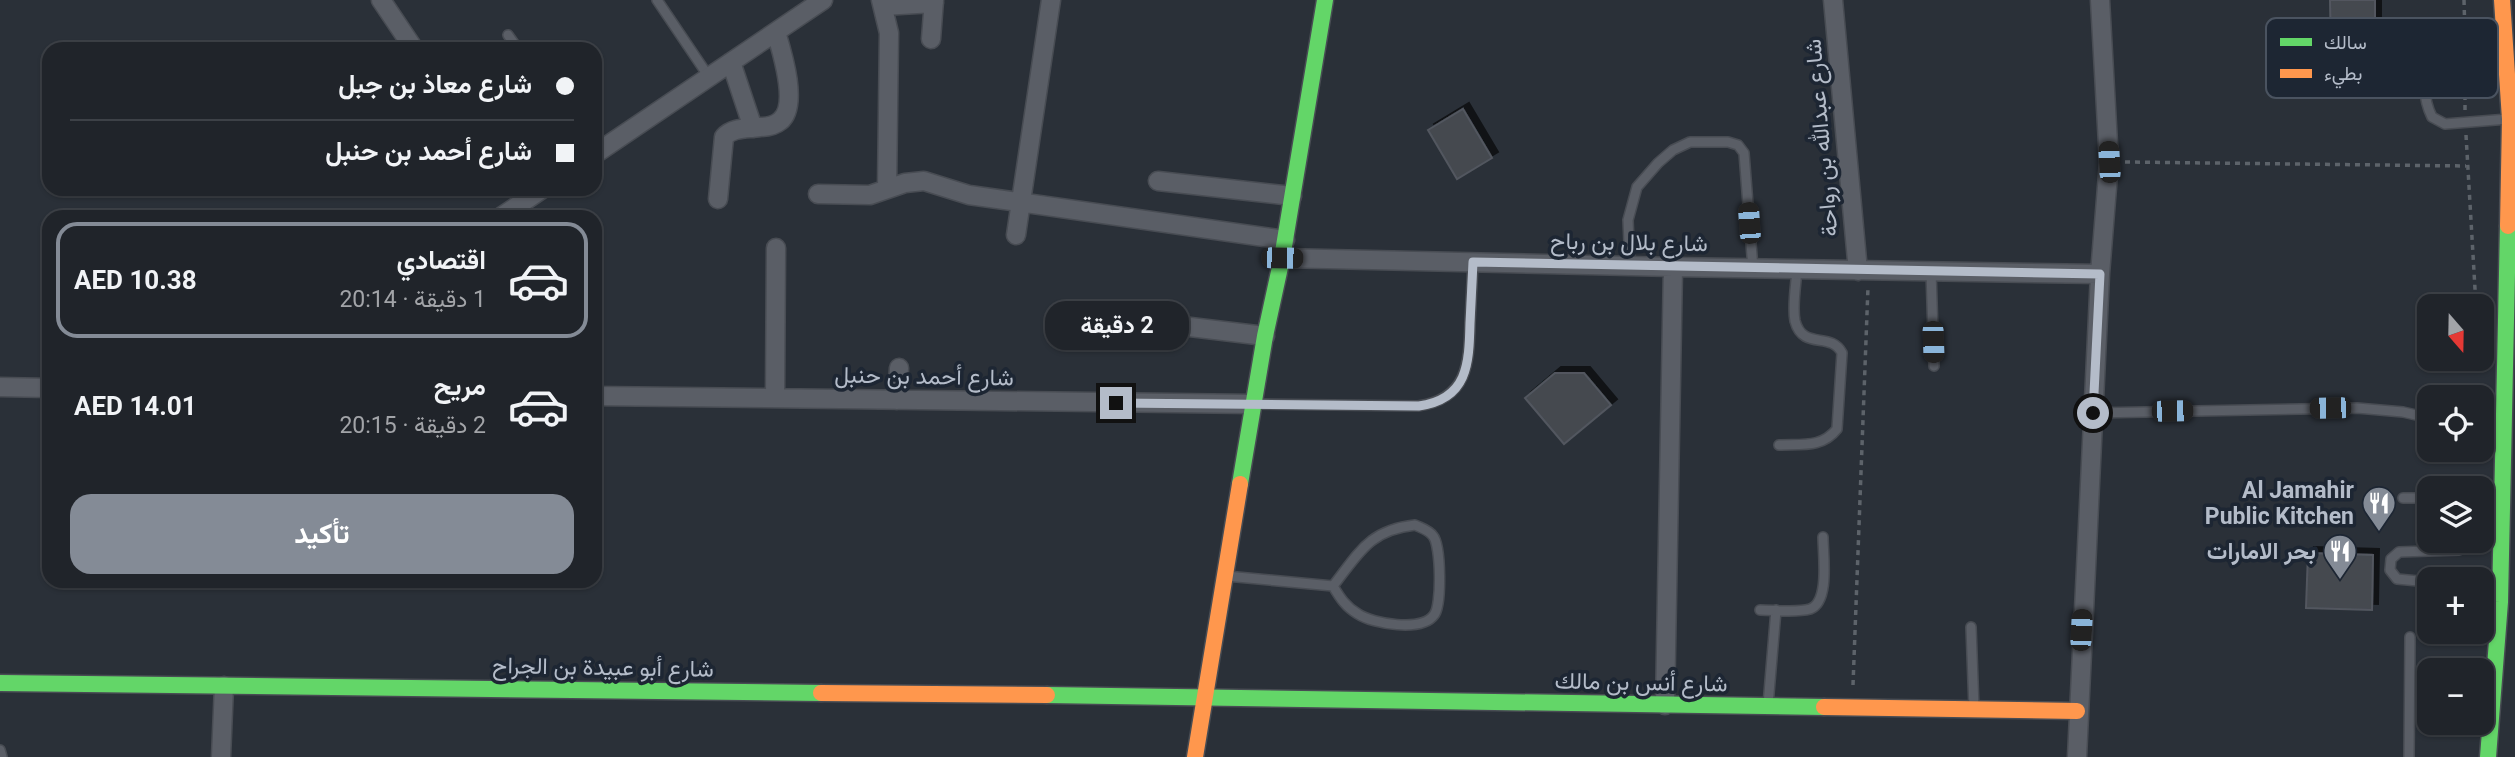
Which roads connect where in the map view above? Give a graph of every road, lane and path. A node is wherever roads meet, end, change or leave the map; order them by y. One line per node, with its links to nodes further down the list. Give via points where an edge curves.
1 (381, 0): 16 (street)
2 (657, 0): 21 (lane)
3 (823, 0): 13 (street)
4 (1051, 0): 38 (street)
5 (1325, 0): 36 (street)
6 (1833, 0): 49 (street, شارع عبدالله بن رواحة)
7 (2100, 0): 29 (street)
8 (2464, 0): 12 (path)
9 (2502, 0): 19 (street)
10 (934, 1): 11 (street); 15 (street)
11 (882, 3): 32 (street, via 888,33)
12 (2464, 18)
13 (775, 32): 20 (street); 26 (street, via 786,74 788,110 778,123)
14 (508, 35): 17 (lane)
15 (931, 39)
16 (409, 42)
17 (513, 42)
18 (2498, 50): 19 (lane)
19 (2506, 50): 24 (street)
20 (731, 62): 21 (street); 26 (street)
21 (709, 77): 28 (street)
22 (2427, 98): 25 (lane, via 2432,117 2445,124)
23 (2466, 98): 25 (path)
24 (2510, 119): 25 (lane); 27 (street); 66 (street)
25 (2466, 124): 30 (path)
26 (753, 128): 37 (street, via 723,137)
27 (2515, 138)
28 (602, 149)
29 (2109, 162): 30 (path); 51 (street)
30 (2466, 166): 52 (path)
31 (1158, 181): 36 (street)
32 (887, 189): 33 (street, شارع بلال بن رباح, via 870,195); 38 (street, شارع بلال بن رباح, via 924,181 970,195)
33 (818, 194)
34 (515, 196): 39 (street)
35 (532, 196): 39 (street)
36 (1292, 196): 43 (street)
37 (718, 200)
38 (1021, 200): 41 (street); 43 (street, شارع بلال بن رباح)
39 (520, 204): 40 (street)
40 (511, 210)
41 (1016, 235)
42 (776, 248): 60 (street)
43 (1284, 249): 44 (street, شارع بلال بن رباح); 54 (street)
44 (1473, 262): 45 (street, شارع بلال بن رباح); 62 (lane, via 1469,360 1458,385 1444,398 1419,406)
45 (1630, 266): 46 (street, شارع بلال بن رباح); 47 (lane, via 1628,220 1637,187 1673,150 1690,142 1728,142 1744,153)
46 (1673, 267): 47 (street, شارع بلال بن رباح); 84 (street)
47 (1753, 269): 48 (street, شارع بلال بن رباح)
48 (1797, 269): 49 (street, شارع بلال بن رباح); 67 (lane, via 1795,318 1799,330 1806,338 1831,342 1842,353 1837,429 1815,444)
49 (1863, 271): 50 (street, شارع بلال بن رباح); 86 (path)
50 (1931, 271): 51 (street, شارع بلال بن رباح); 55 (lane)
51 (2100, 274): 63 (street)
52 (2475, 294)
53 (1132, 320): 54 (street)
54 (1265, 336): 62 (street)
55 (1934, 366)
56 (899, 368): 61 (street)
57 (0, 387): 58 (street)
58 (42, 388)
59 (602, 396): 60 (street, شارع أحمد بن حنبل)
60 (775, 398): 61 (street, شارع أحمد بن حنبل)
61 (897, 400): 62 (street, شارع أحمد بن حنبل)
62 (1253, 404): 74 (street)
63 (2093, 413): 64 (lane, via 2357,408); 88 (street)
64 (2417, 415)
65 (2494, 440): 66 (lane)
66 (2502, 443): 71 (street)
67 (1779, 445)
68 (2403, 498): 69 (lane)
69 (2417, 498)
70 (2494, 498): 71 (lane)
71 (2502, 498): 72 (street)
72 (2501, 534): 75 (lane, via 2459,550 2404,551 2391,559 2390,570 2398,579); 95 (street)
73 (1823, 537): 78 (lane, via 1823,594 1818,605)
74 (1225, 576): 76 (lane); 83 (street)
75 (2417, 581)
76 (1333, 586): 76 (lane, via 1345,605 1373,621 1425,623 1439,605 1438,546 1426,529 1415,525 1383,532)
77 (1760, 610): 78 (lane)
78 (1776, 610): 85 (lane)
79 (1971, 627): 87 (lane)
80 (2410, 637): 94 (lane)
81 (0, 683): 82 (street, شارع أبو عبيدة بن الجراح)
82 (224, 686): 83 (street, شارع أبو عبيدة بن الجراح); 91 (street)
83 (1205, 696): 84 (street, شارع أنس بن مالك); 92 (street)
84 (1665, 705): 85 (street, شارع أنس بن مالك)
85 (1768, 706): 86 (street, شارع أنس بن مالك)
86 (1852, 708): 87 (street, شارع أنس بن مالك)
87 (1974, 710): 88 (street, شارع أنس بن مالك)
88 (2077, 711): 93 (street)
89 (0, 750): 90 (lane)
90 (2, 757)
91 (221, 757)
92 (1195, 757)
93 (2077, 757)
94 (2409, 757)
95 (2488, 757)

